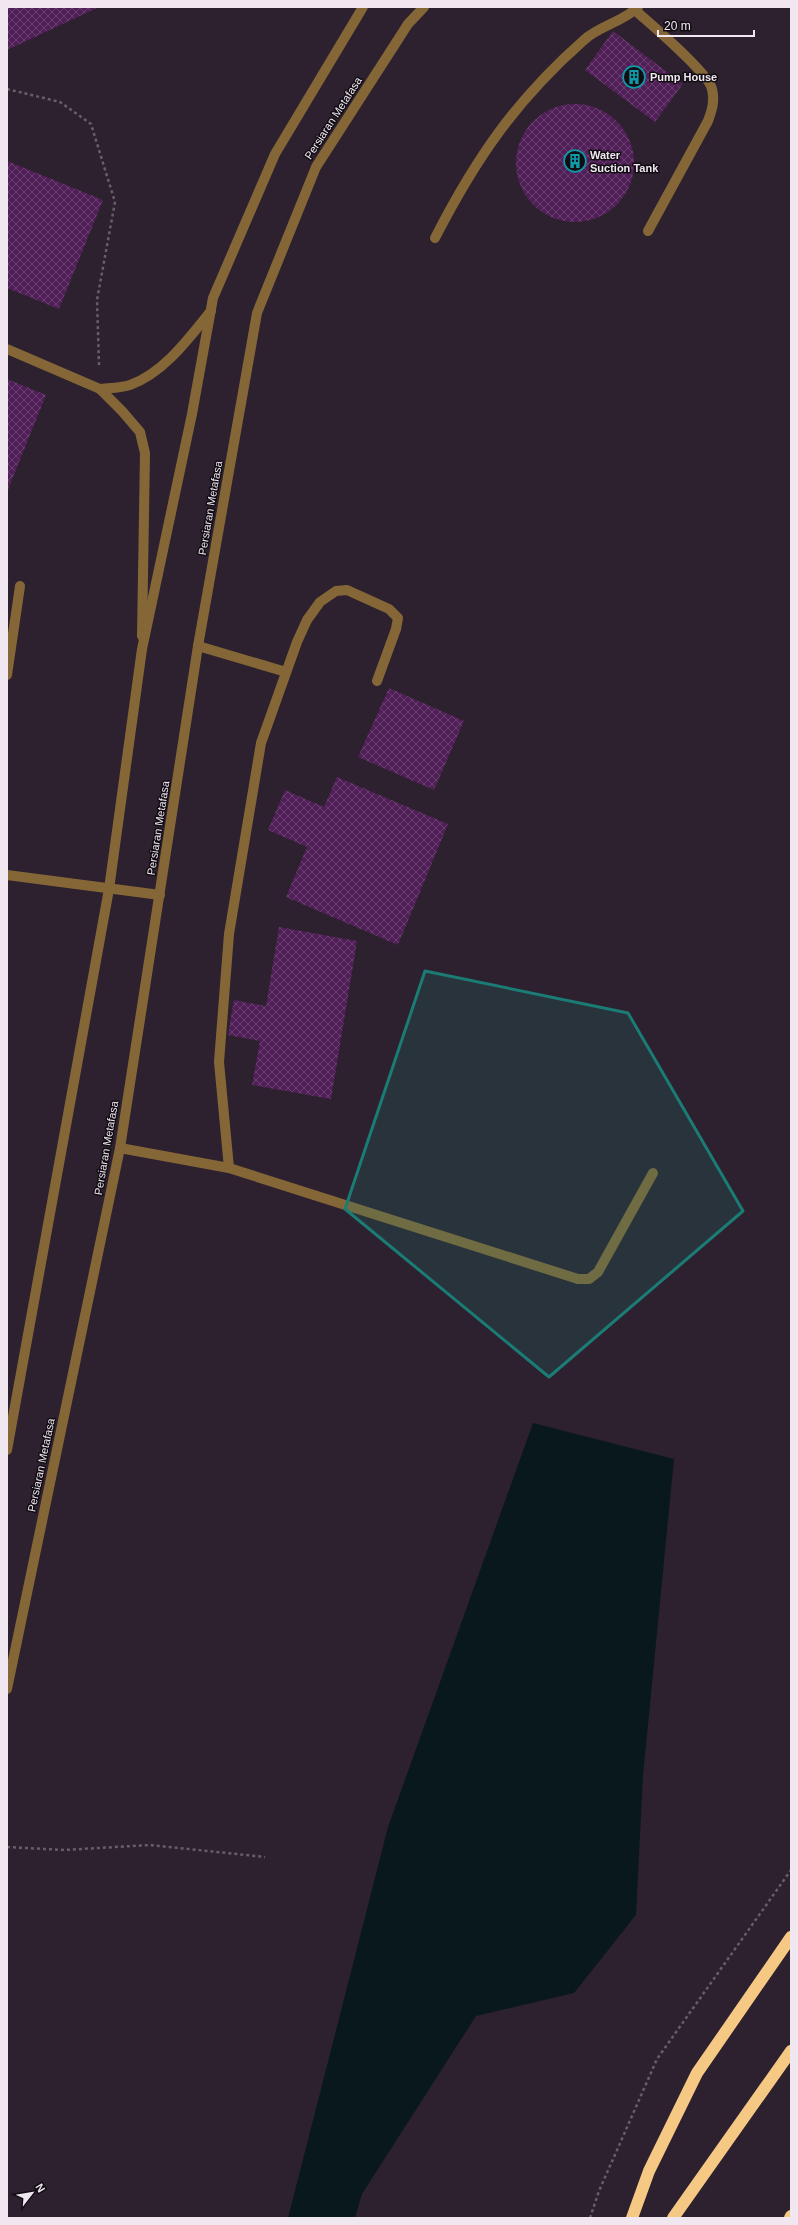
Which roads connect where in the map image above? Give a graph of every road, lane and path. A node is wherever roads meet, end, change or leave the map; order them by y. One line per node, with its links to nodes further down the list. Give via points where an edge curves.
1 (363, 7): 7 (street, via 275,154 213,298)
2 (424, 7): 11 (street, Persiaran Metafasa, via 408,24 316,167 257,313)
3 (637, 8): 5 (street, via 699,70 712,86 714,101 708,121); 6 (street, via 586,38 556,65 510,114 475,164)
4 (7, 89): 9 (path, via 60,102 91,124 114,202 97,300)
5 (648, 231)
6 (435, 238)
7 (211, 310): 9 (street, via 183,347 156,370 130,385); 12 (street, via 192,414)
8 (7, 349): 9 (street)
9 (100, 389): 12 (street, via 140,432 145,453)
10 (20, 586): 14 (street)
11 (198, 646): 13 (street); 18 (street, Persiaran Metafasa)
12 (142, 649): 17 (street)
13 (286, 672): 15 (street, via 307,620 320,602 336,590 347,590 389,609 398,618); 20 (street, via 261,744 229,934 219,1062)
14 (7, 675)
15 (377, 681)
16 (7, 875): 17 (street)
17 (109, 888): 18 (street); 22 (street)
18 (160, 895): 19 (street, Persiaran Metafasa)
19 (120, 1148): 20 (street); 23 (street, Persiaran Metafasa)
20 (229, 1168): 21 (street, via 578,1279 589,1279 598,1272)
21 (653, 1173)
22 (7, 1450)
23 (7, 1689)
24 (7, 1847): 25 (path, via 64,1850 150,1845)
25 (265, 1857)
26 (791, 1870): 29 (path, via 657,2059 599,2191)
27 (791, 1937): 30 (highway, via 697,2073 649,2171)
28 (791, 2051): 31 (highway)
29 (590, 2218)
30 (632, 2218)
31 (673, 2218)

